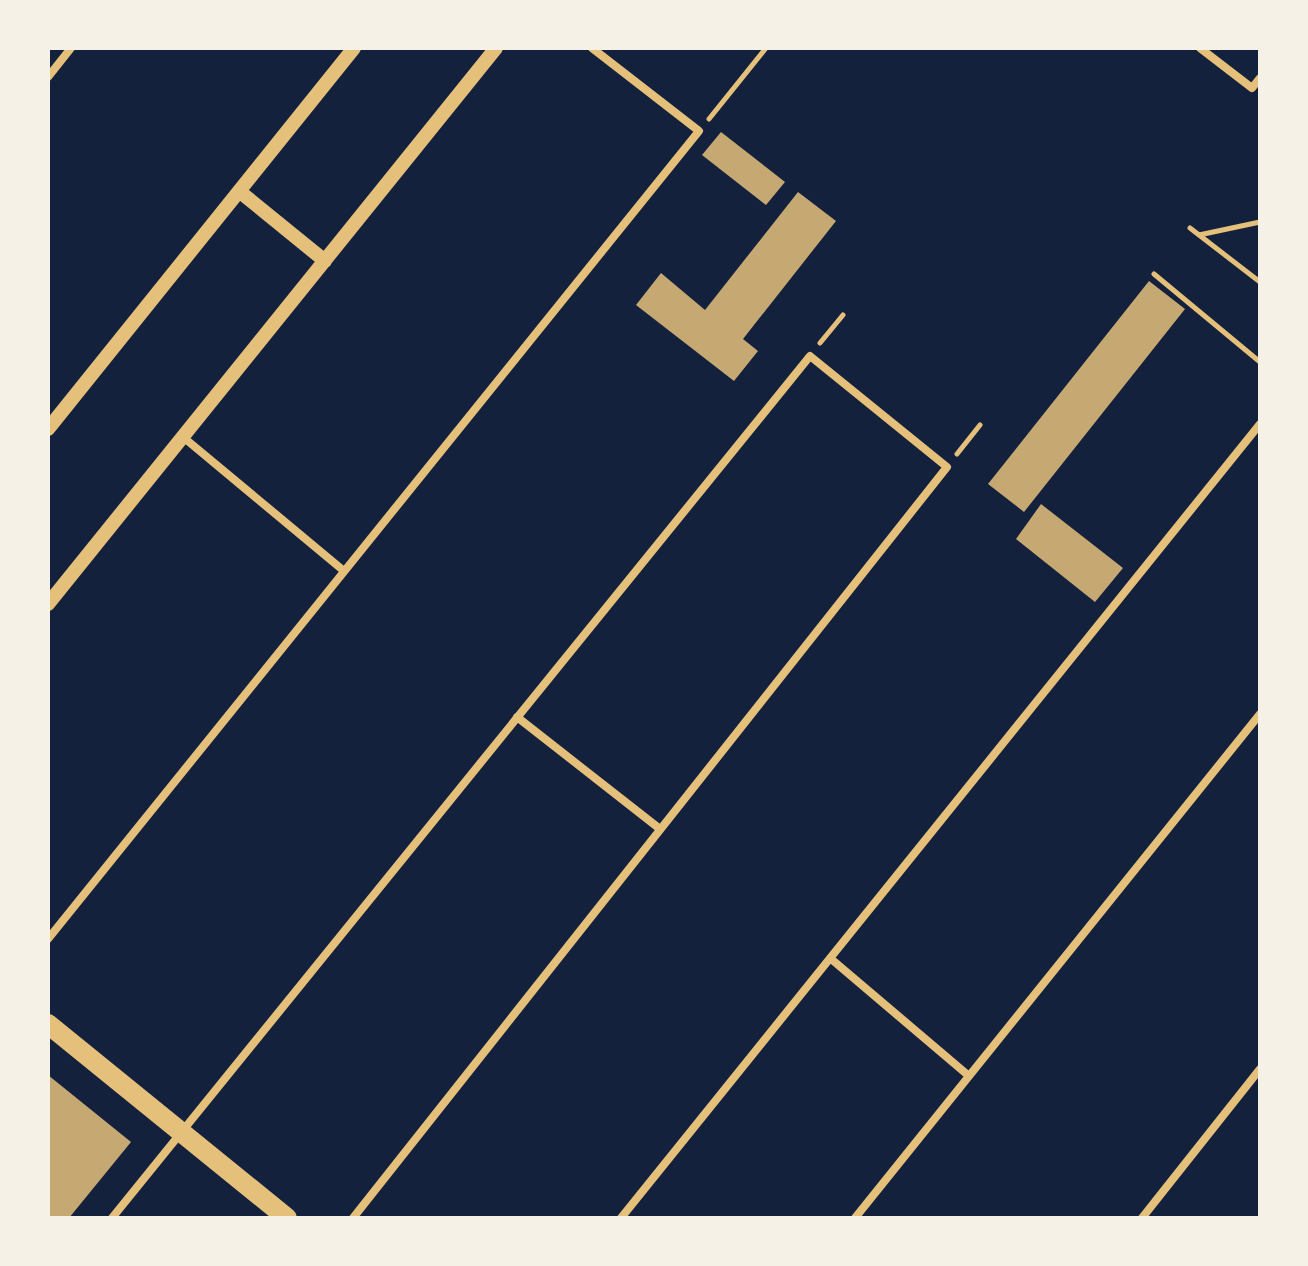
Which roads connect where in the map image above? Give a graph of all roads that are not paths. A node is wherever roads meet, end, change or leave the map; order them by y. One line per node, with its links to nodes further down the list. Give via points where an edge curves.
1 (71, 48): 6 (street)
2 (354, 48): 8 (street)
3 (496, 48): 9 (street)
4 (592, 48): 13 (street, via 699,131)
5 (1200, 48): 7 (street, via 1252,88)
6 (48, 77)
7 (1260, 78)
8 (239, 191): 9 (street); 11 (street)
9 (325, 261): 12 (street)
10 (1260, 424): 19 (street)
11 (48, 429)
12 (183, 437): 13 (street); 14 (street)
13 (344, 571): 18 (street)
14 (48, 604)
15 (1260, 714): 22 (street)
16 (517, 717): 17 (street); 17 (street, via 810,356 947,467); 23 (street)
17 (660, 829): 27 (street)
18 (48, 939)
19 (830, 958): 22 (street); 28 (street)
20 (48, 1024): 23 (main road)
21 (1260, 1069): 24 (street)
22 (969, 1076): 29 (street)
23 (180, 1133): 25 (street); 26 (main road)
24 (1146, 1217)
25 (112, 1218)
26 (287, 1218)
27 (353, 1218)
28 (621, 1218)
29 (855, 1218)

